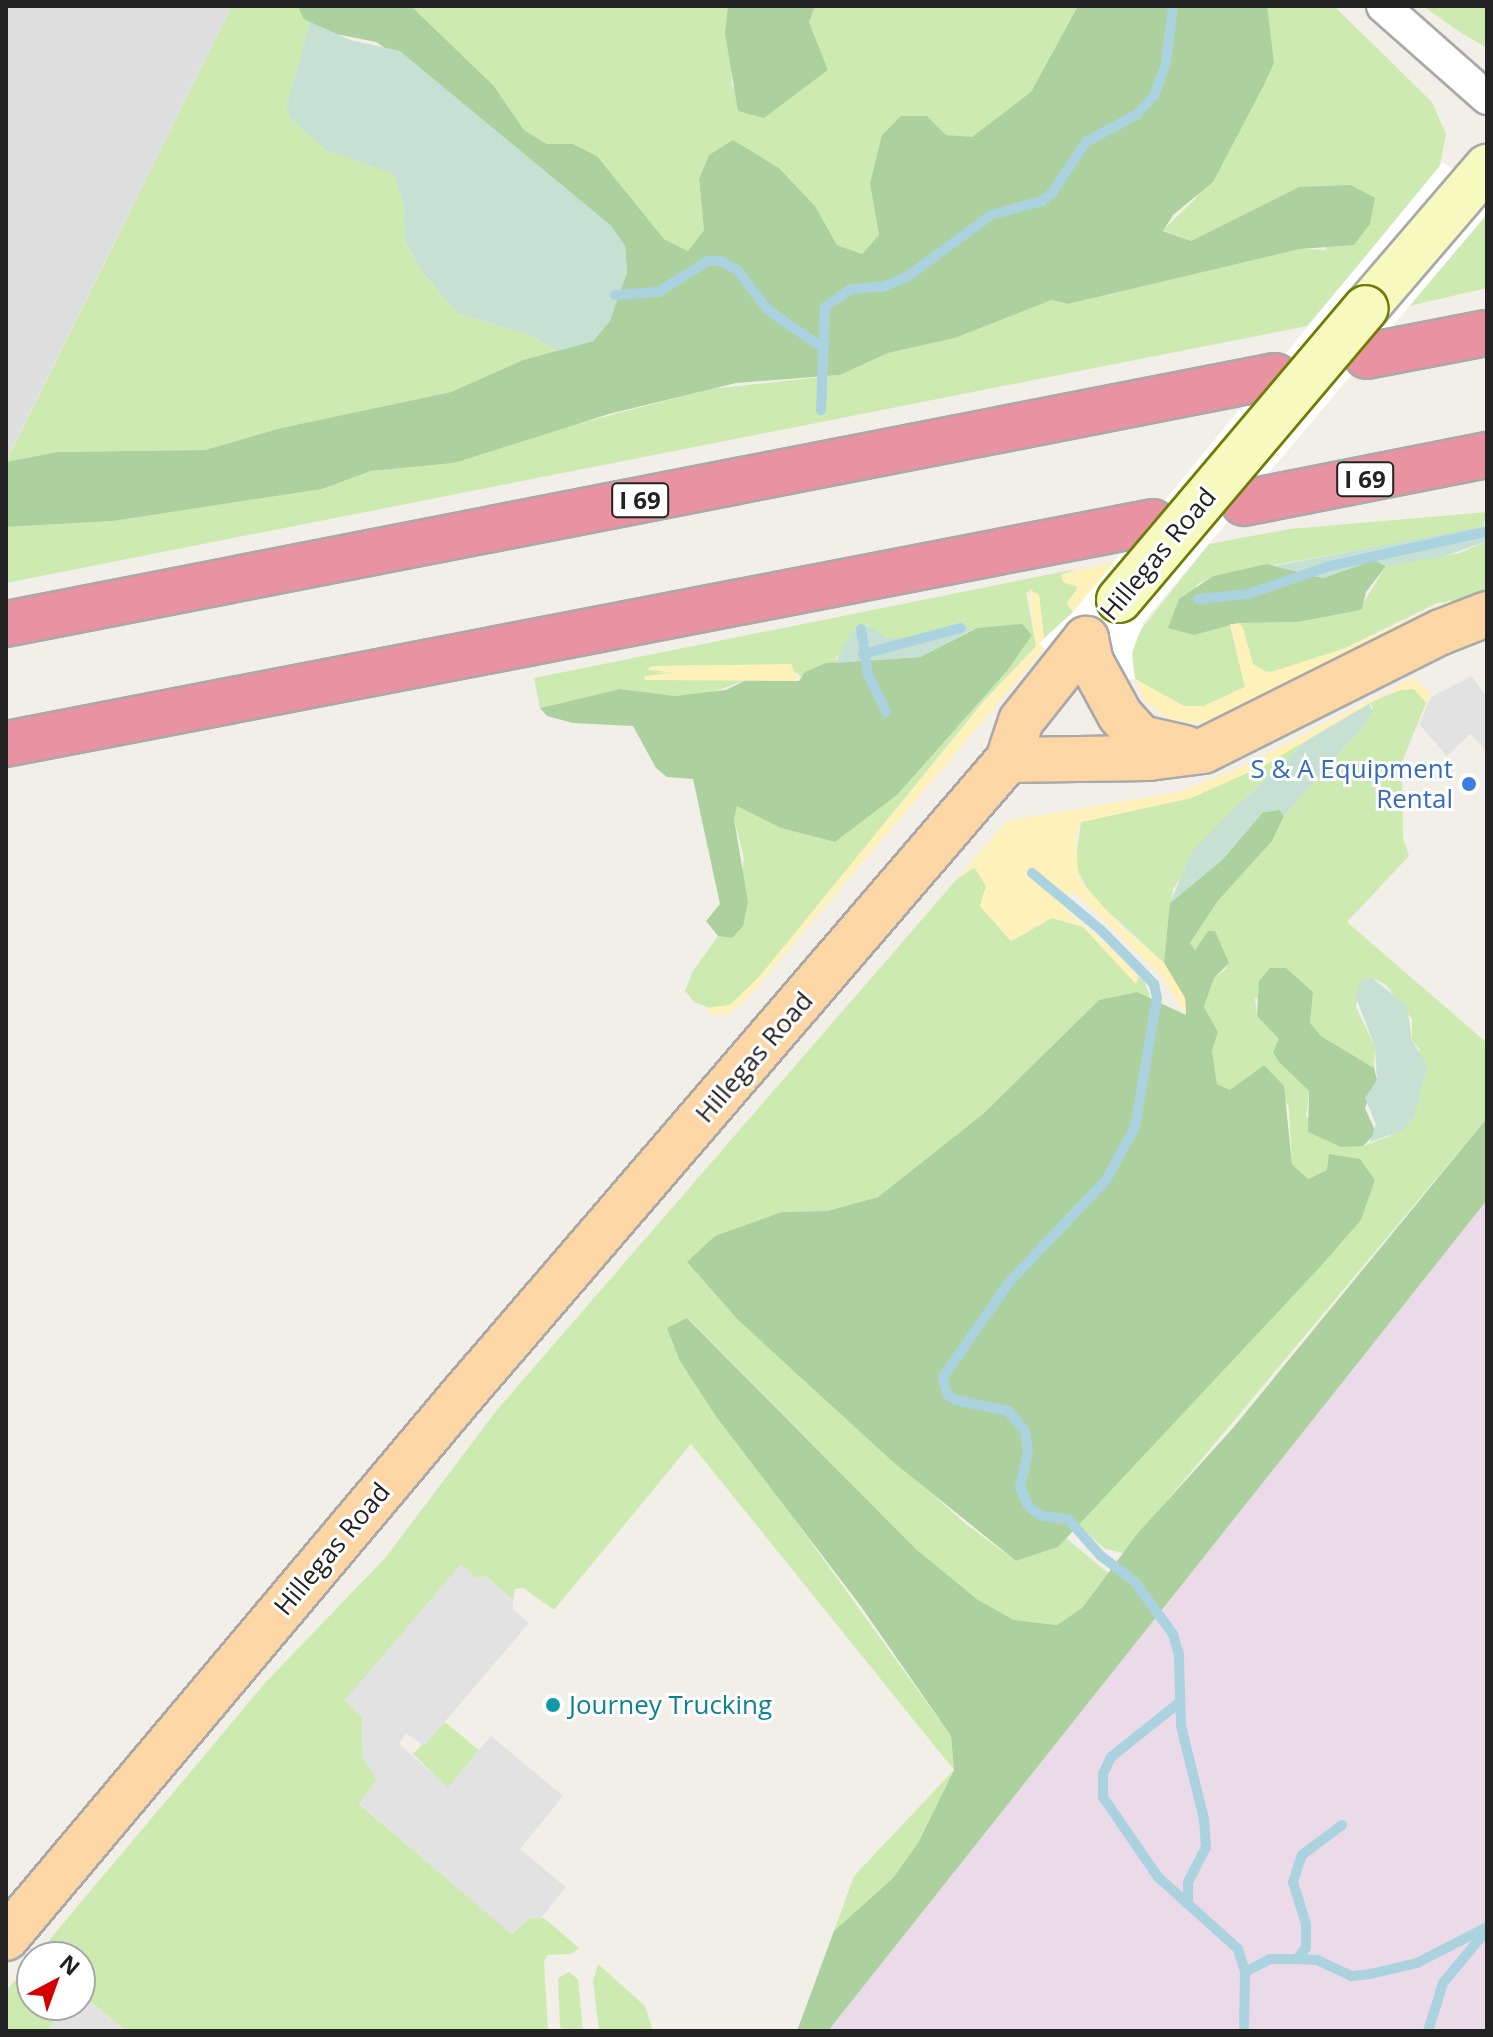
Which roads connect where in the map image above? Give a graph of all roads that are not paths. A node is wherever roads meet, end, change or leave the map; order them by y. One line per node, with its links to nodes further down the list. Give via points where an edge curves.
1 (1383, 6): 2 (street)
2 (1487, 98)
3 (1479, 176): 12 (main road, Hillegas Road, bridge)
4 (1487, 333): 5 (highway)
5 (1367, 356)
6 (1275, 376): 11 (highway, I 69)
7 (1487, 455): 8 (highway, I 69)
8 (1244, 503)
9 (1153, 522): 13 (highway)
10 (1487, 614): 14 (main road)
11 (6, 624)
12 (1084, 662): 14 (main road, via 1141,738); 15 (main road, Hillegas Road, via 1021,721)
13 (6, 744)
14 (1203, 751): 15 (main road, via 1149,758)
15 (1008, 760): 16 (main road, Hillegas Road, via 458,1400)
16 (6, 1938)

